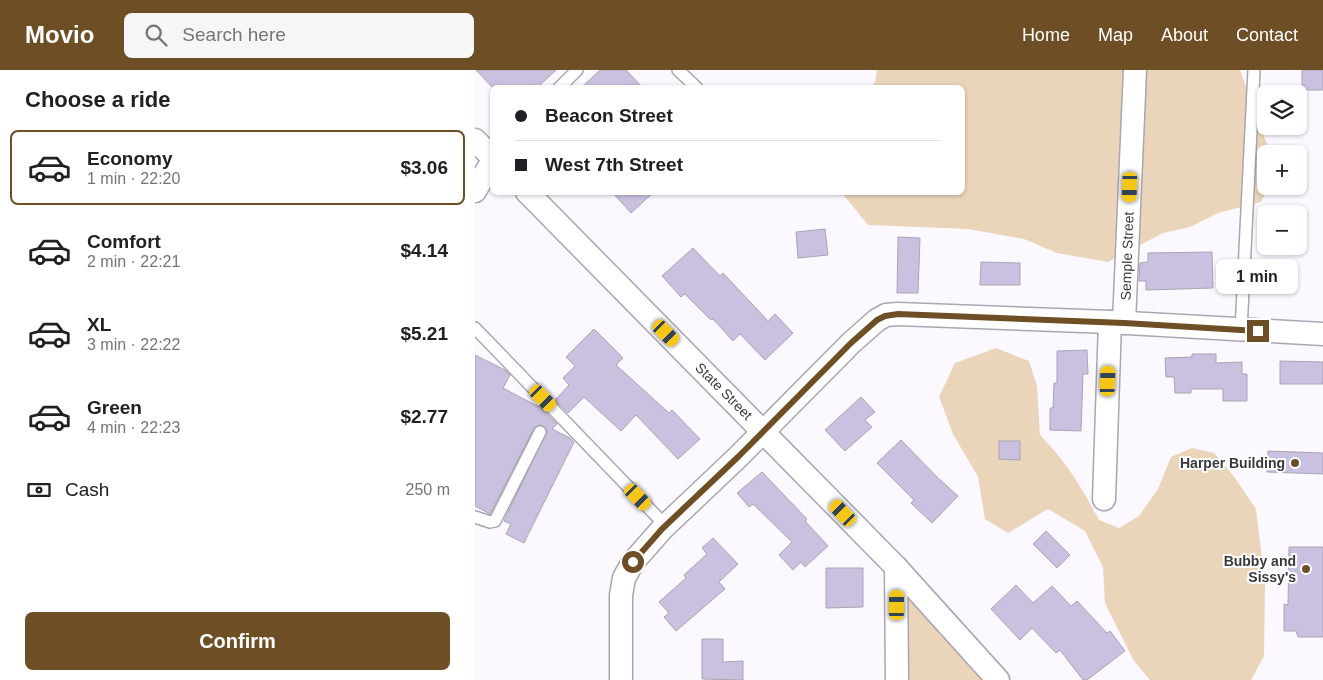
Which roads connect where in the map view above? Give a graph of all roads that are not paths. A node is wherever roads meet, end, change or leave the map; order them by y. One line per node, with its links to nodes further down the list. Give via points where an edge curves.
1 (577, 70): 5 (lane)
2 (678, 70): 6 (lane)
3 (1135, 70): 12 (street, Semple Street)
4 (1254, 70): 14 (lane)
5 (562, 85)
6 (694, 85)
7 (475, 140): 8 (street)
8 (490, 155)
9 (490, 164): 10 (street)
10 (475, 191)
11 (530, 195): 16 (street, State Street)
12 (1117, 323): 14 (street); 16 (street, via 885,316 851,343); 18 (street, Semple Street)
13 (475, 328): 20 (lane)
14 (1241, 330): 15 (street)
15 (1323, 334)
16 (764, 431): 20 (street); 21 (street, State Street)
17 (540, 432): 19 (lane, via 495,521)
18 (1104, 499)
19 (475, 517)
20 (665, 526): 22 (street, via 633,562 624,578)
21 (896, 567): 23 (street); 24 (street, State Street)
22 (621, 680)
23 (897, 680)
24 (998, 680)

